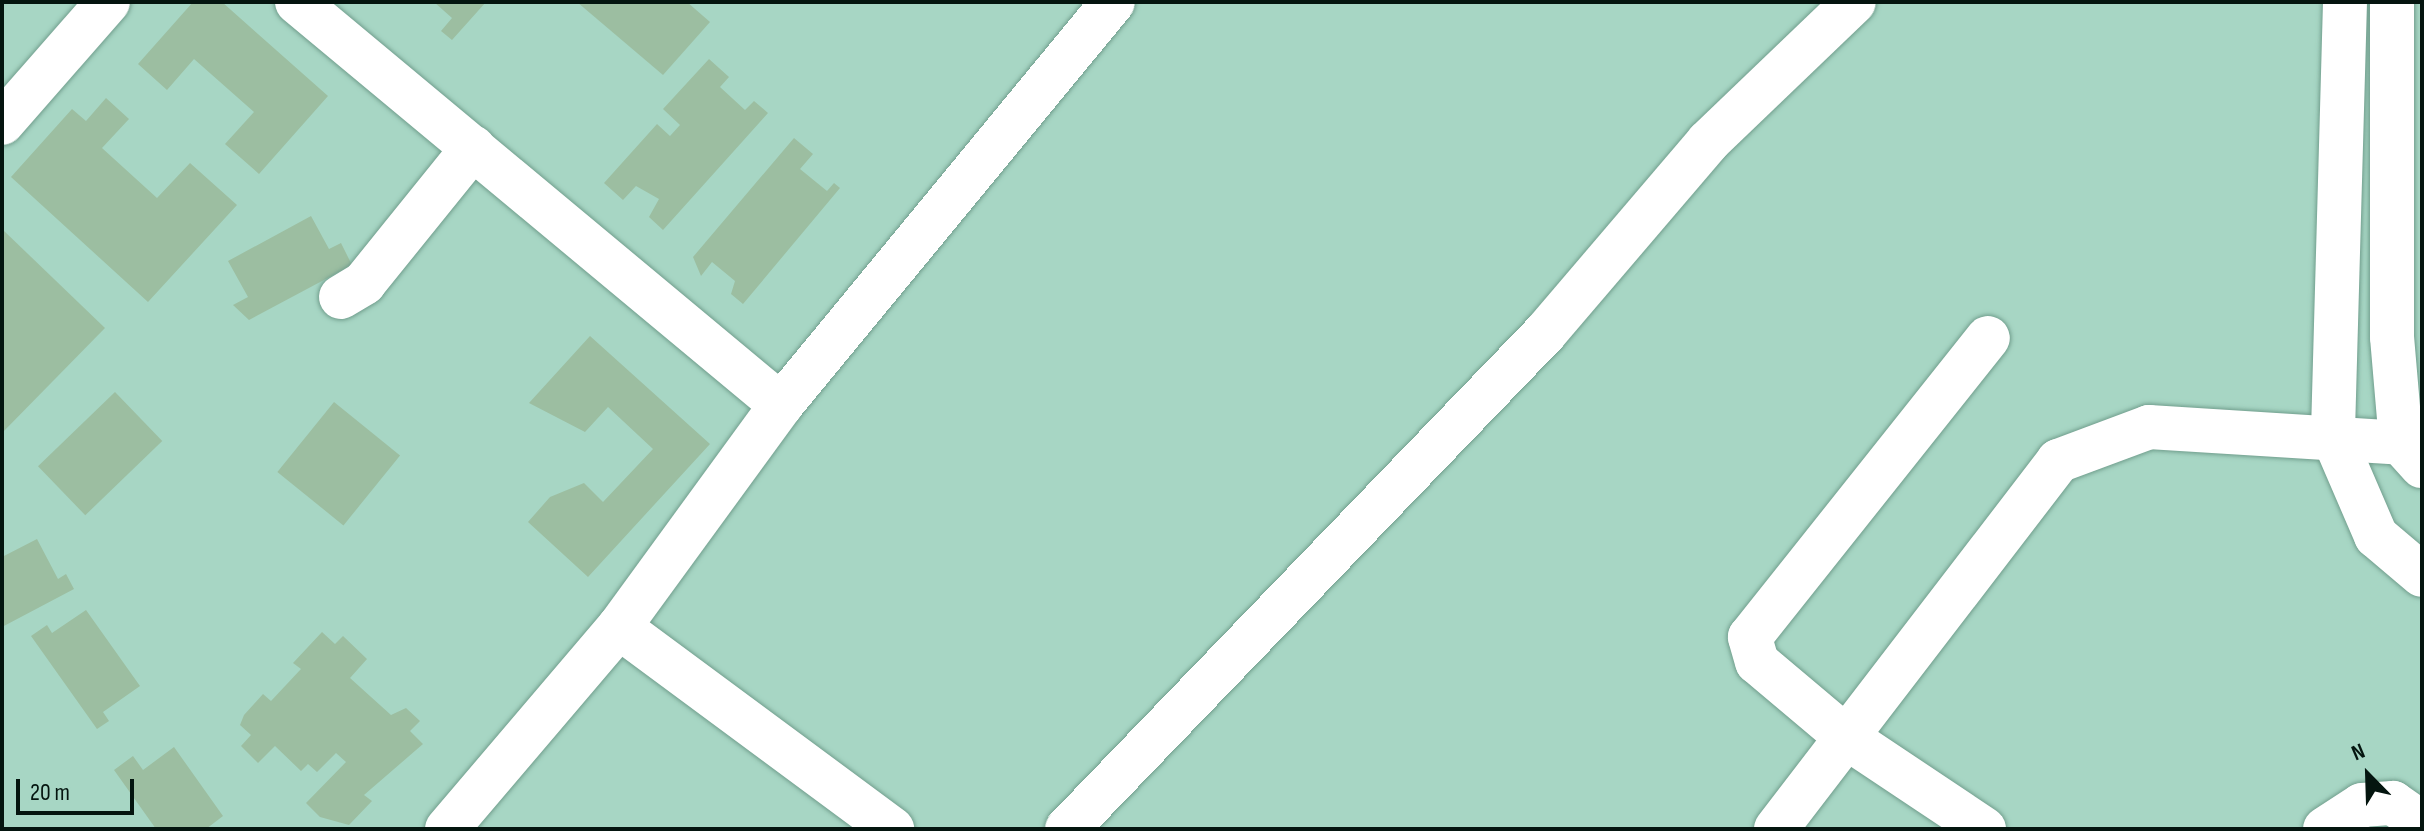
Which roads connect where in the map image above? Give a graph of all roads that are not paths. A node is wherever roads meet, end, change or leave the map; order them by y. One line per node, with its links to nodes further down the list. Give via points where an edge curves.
1 (108, 2): 7 (street)
2 (297, 2): 8 (street)
3 (1113, 2): 13 (street)
4 (2345, 2): 10 (street)
5 (2392, 2): 12 (street)
6 (1831, 9): 22 (street, via 1708,142 1545,333)
7 (2, 123)
8 (473, 148): 9 (street, via 364,283); 13 (street)
9 (341, 297)
10 (2335, 330): 12 (street); 14 (street)
11 (1988, 338): 18 (street, via 1750,637 1757,662)
12 (2407, 338): 15 (street)
13 (781, 405): 17 (street)
14 (2333, 436): 15 (street); 16 (street, via 2376,536); 18 (street, via 2149,427 2058,461)
15 (2411, 454)
16 (2422, 575)
17 (619, 627): 20 (street); 21 (street)
18 (1846, 737): 23 (street); 24 (street)
19 (2422, 823): 25 (street, via 2393,803 2362,805)
20 (447, 829)
21 (892, 829)
22 (1067, 829)
23 (1776, 829)
24 (1984, 829)
25 (2325, 829)

